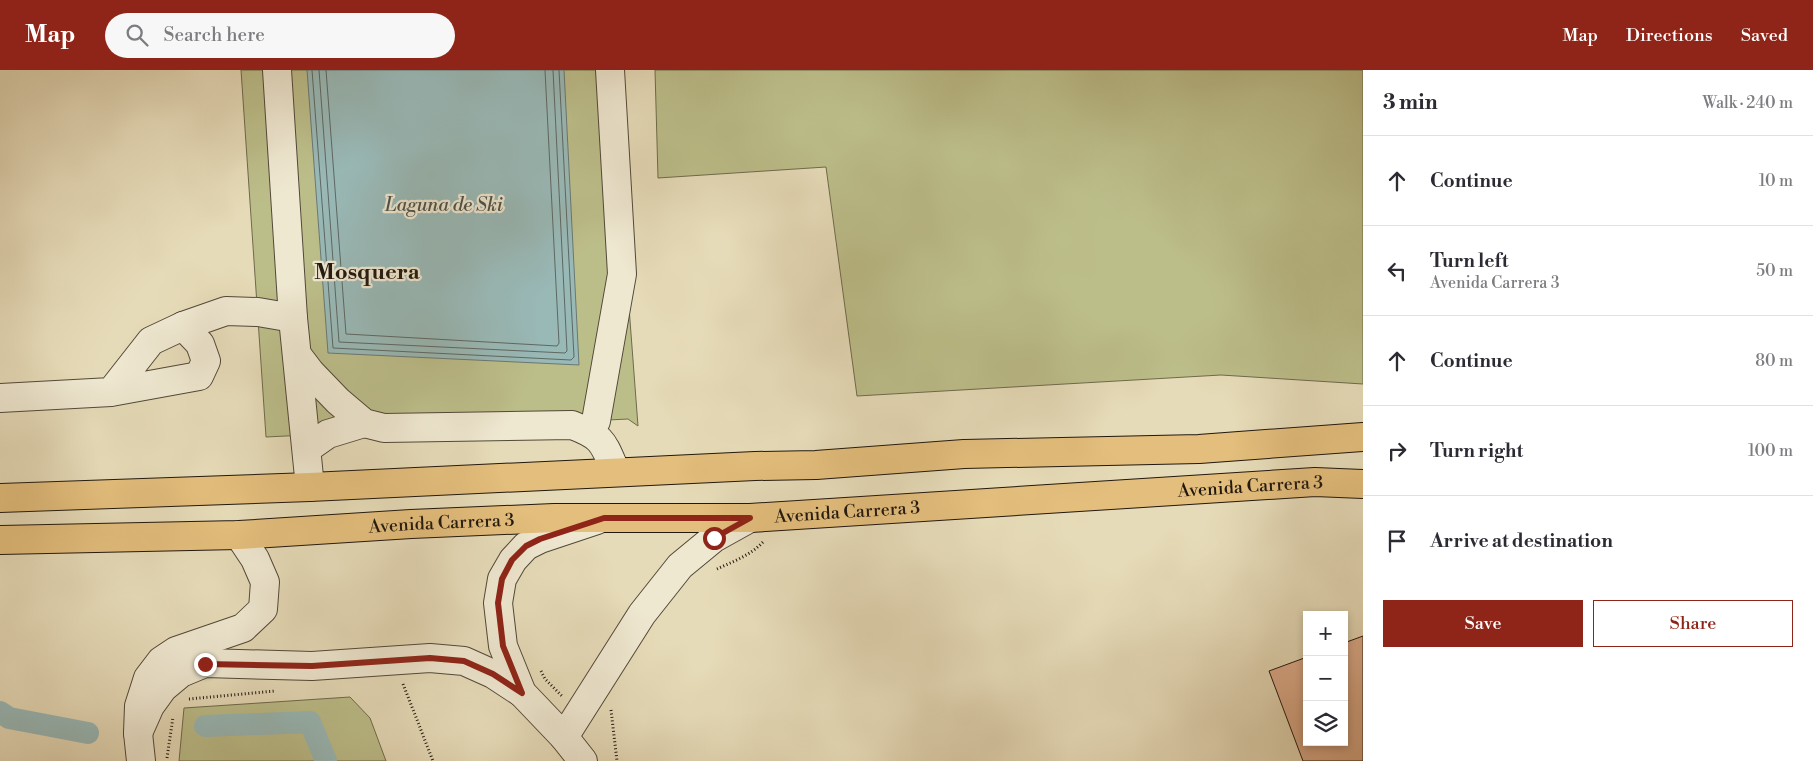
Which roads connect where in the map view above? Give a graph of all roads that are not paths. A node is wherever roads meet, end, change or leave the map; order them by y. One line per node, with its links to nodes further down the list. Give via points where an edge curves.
1 (277, 70): 3 (street)
2 (610, 70): 9 (street, via 622,274 596,421)
3 (294, 318): 4 (street, via 226,311); 5 (street)
4 (183, 326): 6 (street, via 151,341); 6 (street, via 203,352 206,361 200,376)
5 (298, 356): 8 (street, via 338,402); 11 (street)
6 (111, 392): 7 (street)
7 (0, 398)
8 (364, 423): 9 (street, via 384,428 572,425); 11 (street, via 328,434)
9 (590, 432): 12 (street, via 603,443)
10 (1363, 437): 12 (main road, via 1199,449 964,454 816,465)
11 (308, 448): 14 (street)
12 (616, 472): 14 (main road)
13 (1363, 484): 17 (main road, Avenida Carrera 3, via 1315,482)
14 (310, 487): 15 (main road)
15 (0, 498)
16 (604, 518): 17 (main road, Avenida Carrera 3); 18 (main road, Avenida Carrera 3, via 411,524); 20 (street, via 526,546 512,560 502,579 498,603 503,646)
17 (750, 518): 22 (street, via 714,538 680,566 642,614)
18 (239, 535): 19 (main road, Avenida Carrera 3); 21 (street, via 255,559 264,582 263,609 243,628 176,651 161,661 148,678 139,706)
19 (0, 540)
20 (522, 693): 21 (street, via 493,674 464,661 430,658 312,666 205,664 181,673 163,688 150,706); 22 (street)
21 (138, 733): 23 (street)
22 (564, 737): 24 (street)
23 (141, 761)
24 (583, 761)

